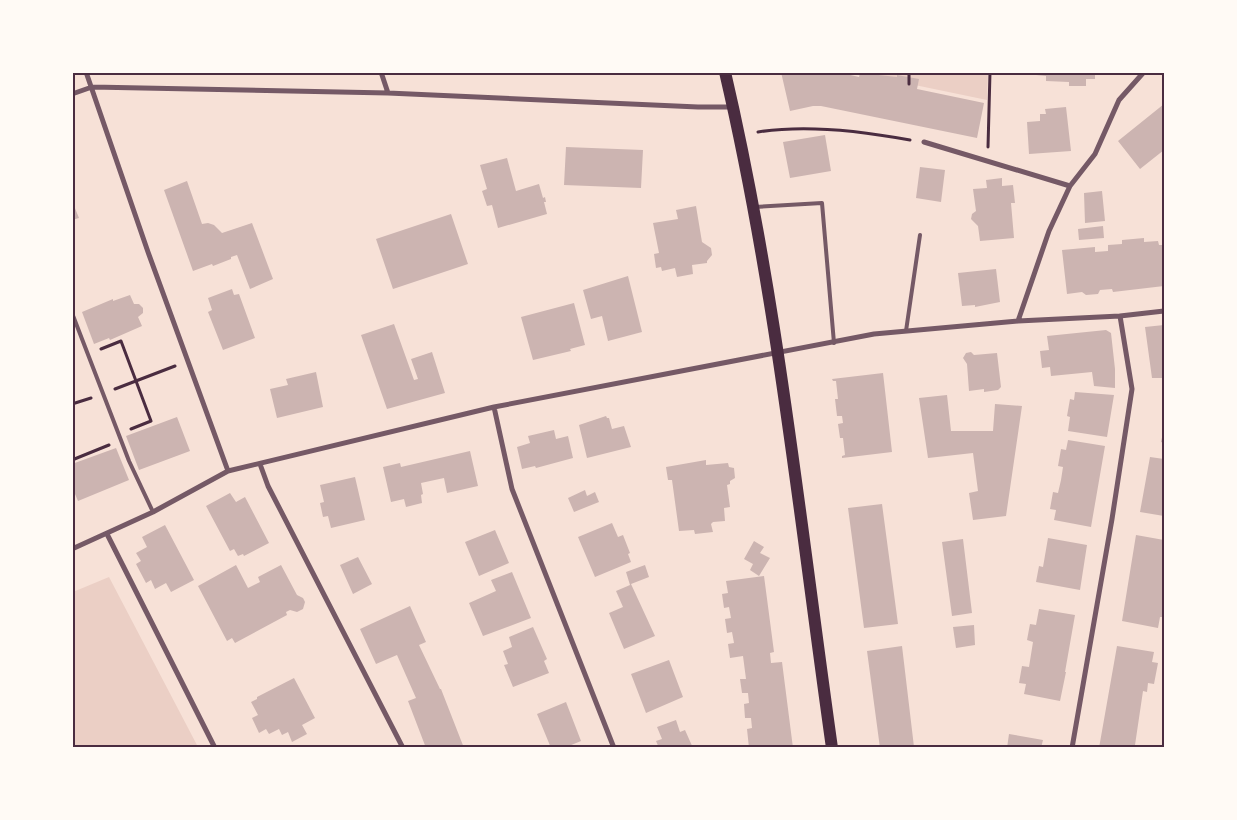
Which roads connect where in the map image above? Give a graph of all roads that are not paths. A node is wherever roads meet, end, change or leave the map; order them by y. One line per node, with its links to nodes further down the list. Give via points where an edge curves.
1 (86, 72): 5 (street)
2 (381, 72): 6 (street)
3 (725, 72): 8 (main road)
4 (1144, 72): 10 (street, via 1119,100 1095,154)
5 (92, 87): 6 (street); 7 (street); 22 (street)
6 (388, 93): 8 (street)
7 (72, 94)
8 (733, 107): 11 (main road)
9 (924, 142): 10 (street)
10 (1070, 186): 16 (street, via 1048,231)
11 (754, 207): 18 (lane, via 822,204); 19 (main road)
12 (920, 235): 17 (lane)
13 (1164, 311): 15 (street)
14 (72, 313): 23 (lane, via 118,434)
15 (1120, 316): 16 (street); 30 (street, via 1132,389)
16 (1018, 320): 17 (street)
17 (906, 332): 18 (street, via 874,334)
18 (834, 343): 19 (street)
19 (778, 353): 20 (street); 29 (main road)
20 (494, 407): 21 (street); 28 (street, via 512,489)
21 (260, 464): 22 (street); 27 (street, via 268,486)
22 (228, 471): 23 (street)
23 (153, 512): 24 (street)
24 (106, 534): 25 (street); 26 (street)
25 (72, 549)
26 (215, 748)
27 (403, 748)
28 (614, 748)
29 (832, 748)
30 (1072, 748)

